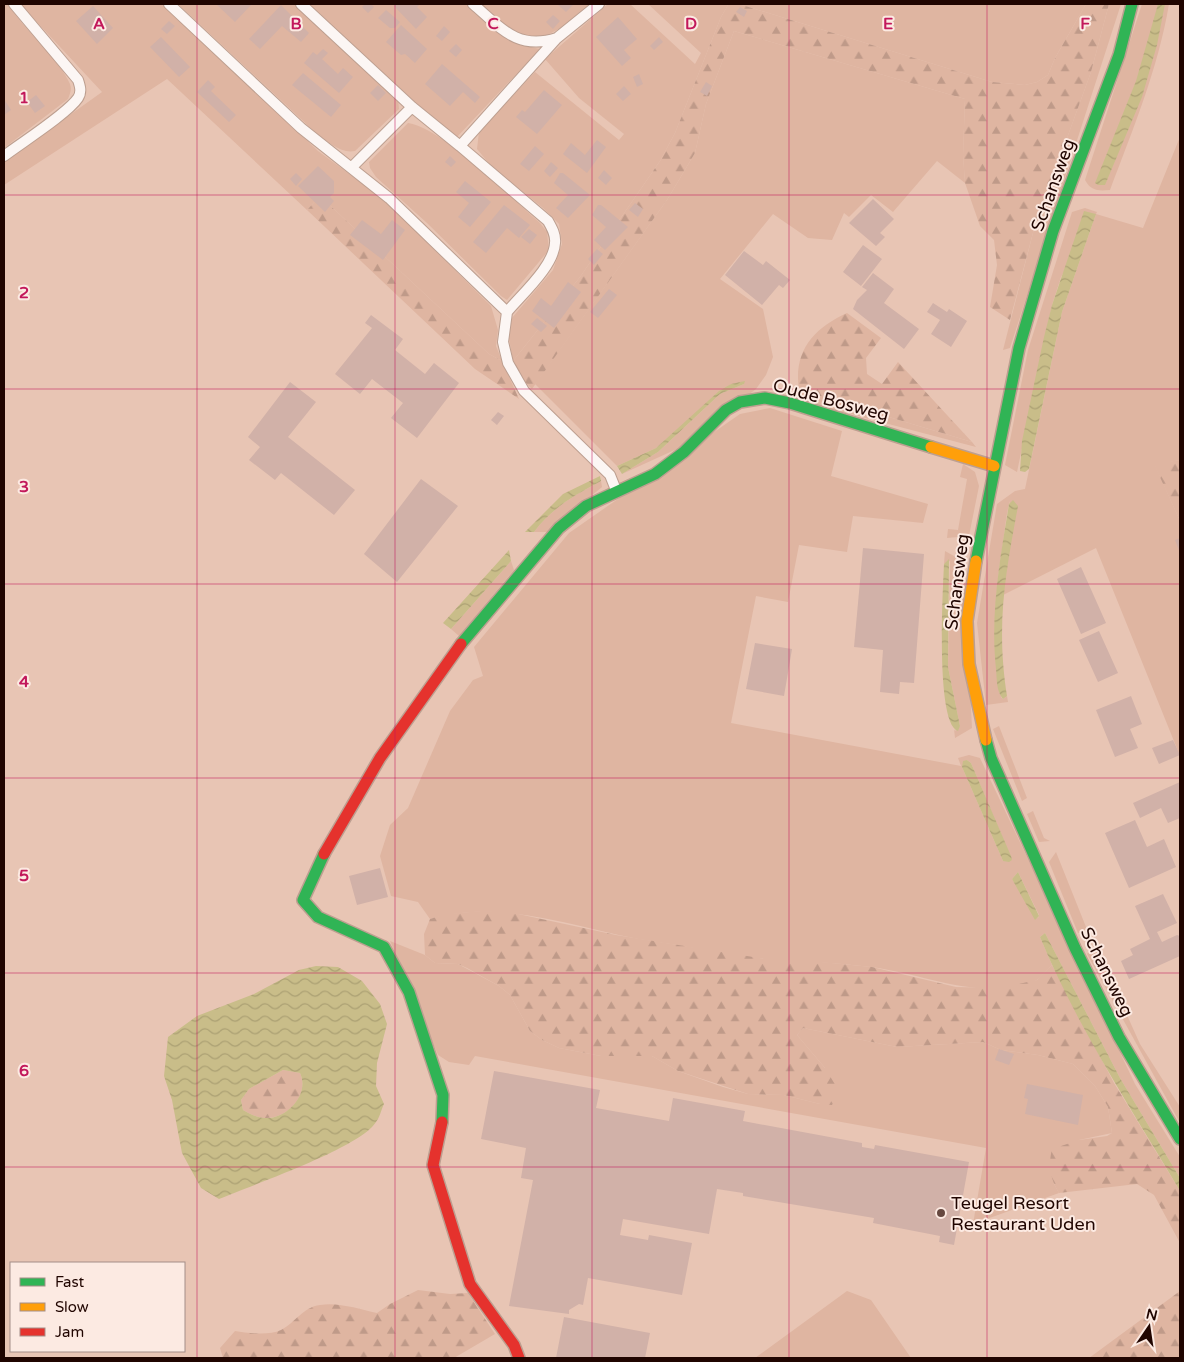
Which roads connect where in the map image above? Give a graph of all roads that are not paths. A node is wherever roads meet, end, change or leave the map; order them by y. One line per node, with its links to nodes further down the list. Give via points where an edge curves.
1 (14, 4): 10 (lane, via 78,80 81,88 78,98 66,109)
2 (170, 4): 11 (lane, via 301,128)
3 (301, 4): 8 (lane)
4 (473, 4): 7 (lane, via 511,36 522,41)
5 (599, 4): 7 (lane)
6 (1132, 4): 13 (street, Schansweg, via 1119,55 1054,230 1019,348)
7 (557, 38): 9 (lane)
8 (412, 107): 9 (lane); 11 (lane)
9 (460, 146): 12 (lane, via 548,221 554,233 551,260)
10 (4, 156)
11 (352, 167): 12 (lane, via 389,198)
12 (507, 312): 14 (lane, via 503,342 508,362 524,391 610,475)
13 (994, 466): 14 (street, Oude Bosweg, via 765,398 740,402 726,410 684,452 655,474); 15 (street, Schansweg, via 967,621 969,664 991,758 1075,948 1119,1037)
14 (617, 494): 16 (street, Oude Bosweg, via 586,506 558,528 455,652 380,758 316,870 303,900 318,917 384,947 408,992 443,1095 442,1130 432,1165 470,1284 514,1345)
15 (1180, 1139)
16 (519, 1358)

